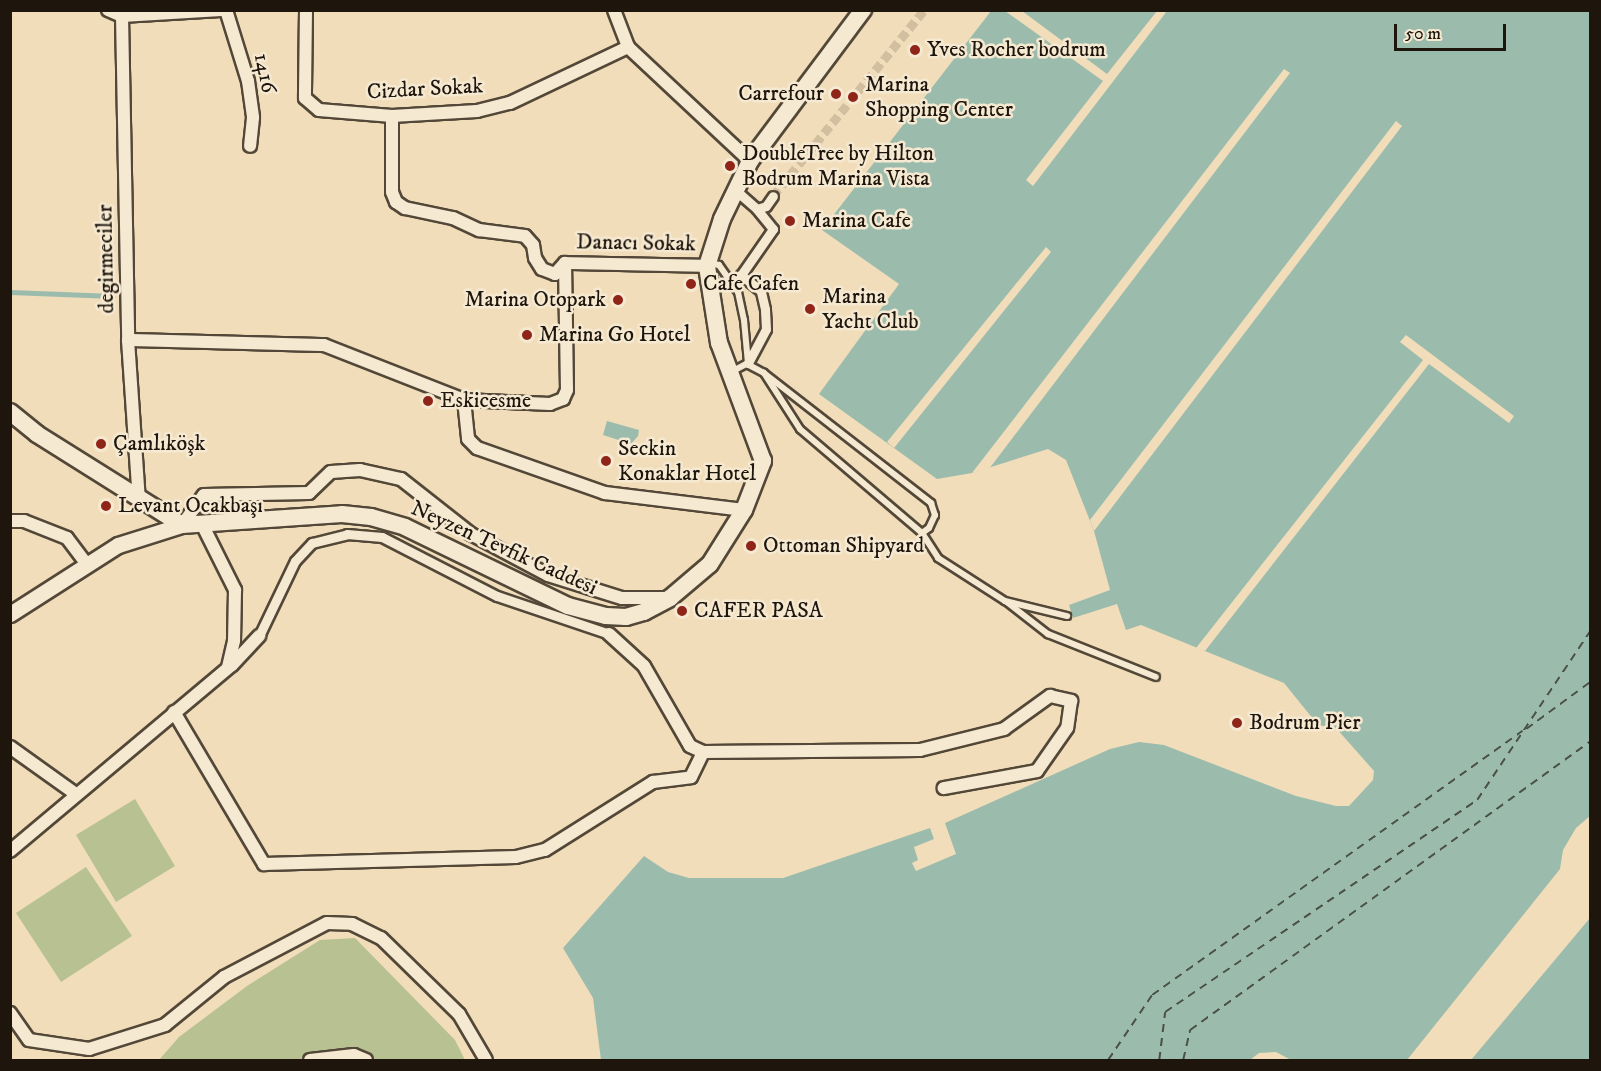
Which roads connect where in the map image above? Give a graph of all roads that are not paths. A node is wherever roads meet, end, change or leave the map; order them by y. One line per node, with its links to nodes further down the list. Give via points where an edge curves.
1 (108, 10): 7 (street)
2 (221, 10): 7 (street)
3 (226, 10): 10 (street, 1416, via 248,81 253,118)
4 (306, 10): 9 (street, Cizdar Sokak, via 305,98 310,106)
5 (614, 10): 8 (street)
6 (863, 10): 11 (main road, Neyzen Tevfik Caddesi)
7 (122, 16): 17 (street, degirmeciler)
8 (628, 47): 9 (street, Cizdar Sokak, via 510,103 477,111); 11 (street)
9 (392, 116): 15 (street, Danacı Sokak, via 392,192 396,202 405,208 453,218 479,230 525,236 542,269 555,274)
10 (250, 146)
11 (750, 161): 16 (main road, Neyzen Tevfik Caddesi, via 722,219)
12 (741, 195): 14 (street)
13 (773, 196): 14 (street, via 766,206)
14 (757, 209): 18 (street, via 773,229 741,275 761,291 765,309 766,329)
15 (565, 263): 16 (street, Danacı Sokak); 21 (street, via 567,390 563,399 550,404)
16 (708, 264): 18 (lane, via 719,265 738,292); 19 (main road, Neyzen Tevfik Caddesi, via 719,343)
17 (128, 340): 21 (street, via 324,345); 23 (street, degirmeciler)
18 (748, 364): 19 (lane); 20 (lane)
19 (730, 373): 24 (main road, Neyzen Tevfik Caddesi, via 763,462)
20 (764, 373): 28 (lane, via 800,429); 28 (lane, via 931,503 935,515)
21 (464, 400): 24 (street, via 468,439 477,448 605,493)
22 (10, 412): 23 (main road)
23 (139, 501): 26 (main road)
24 (744, 510): 30 (main road, Neyzen Tevfik Caddesi, via 710,564)
25 (10, 521): 29 (street, via 24,521 67,538)
26 (182, 525): 27 (main road, Neyzen Tevfik Caddesi); 29 (street, via 118,545); 30 (street, via 204,495 309,493 331,471 360,470 401,479 471,534 548,575 622,598)
27 (203, 526): 30 (main road, Neyzen Tevfik Caddesi, via 342,514 371,517 405,527 577,608 626,618); 36 (street, via 234,590 234,640)
28 (922, 533): 31 (lane, via 938,558)
29 (86, 562): 32 (street)
30 (670, 598)
31 (1005, 601): 33 (lane); 37 (lane, via 1048,634)
32 (10, 614)
33 (1067, 616)
34 (609, 634): 35 (street, via 497,596 381,537 346,534 312,543 295,561); 40 (street, via 644,666 690,746)
35 (259, 636): 36 (street)
36 (228, 668): 38 (street)
37 (1156, 677)
38 (174, 712): 40 (street, via 264,864 516,857 545,850 653,782 691,777); 42 (street)
39 (10, 747): 42 (street)
40 (703, 752): 41 (street, via 920,750 1004,729 1050,696 1071,700 1067,728 1037,771)
41 (944, 788)
42 (76, 794): 43 (street)
43 (10, 851)
44 (10, 1013): 47 (street, via 29,1040 89,1049 165,1025 224,977 327,924 352,924 381,938 459,1014)
45 (310, 1060): 46 (street, via 354,1055)
46 (366, 1060)
47 (486, 1060)

